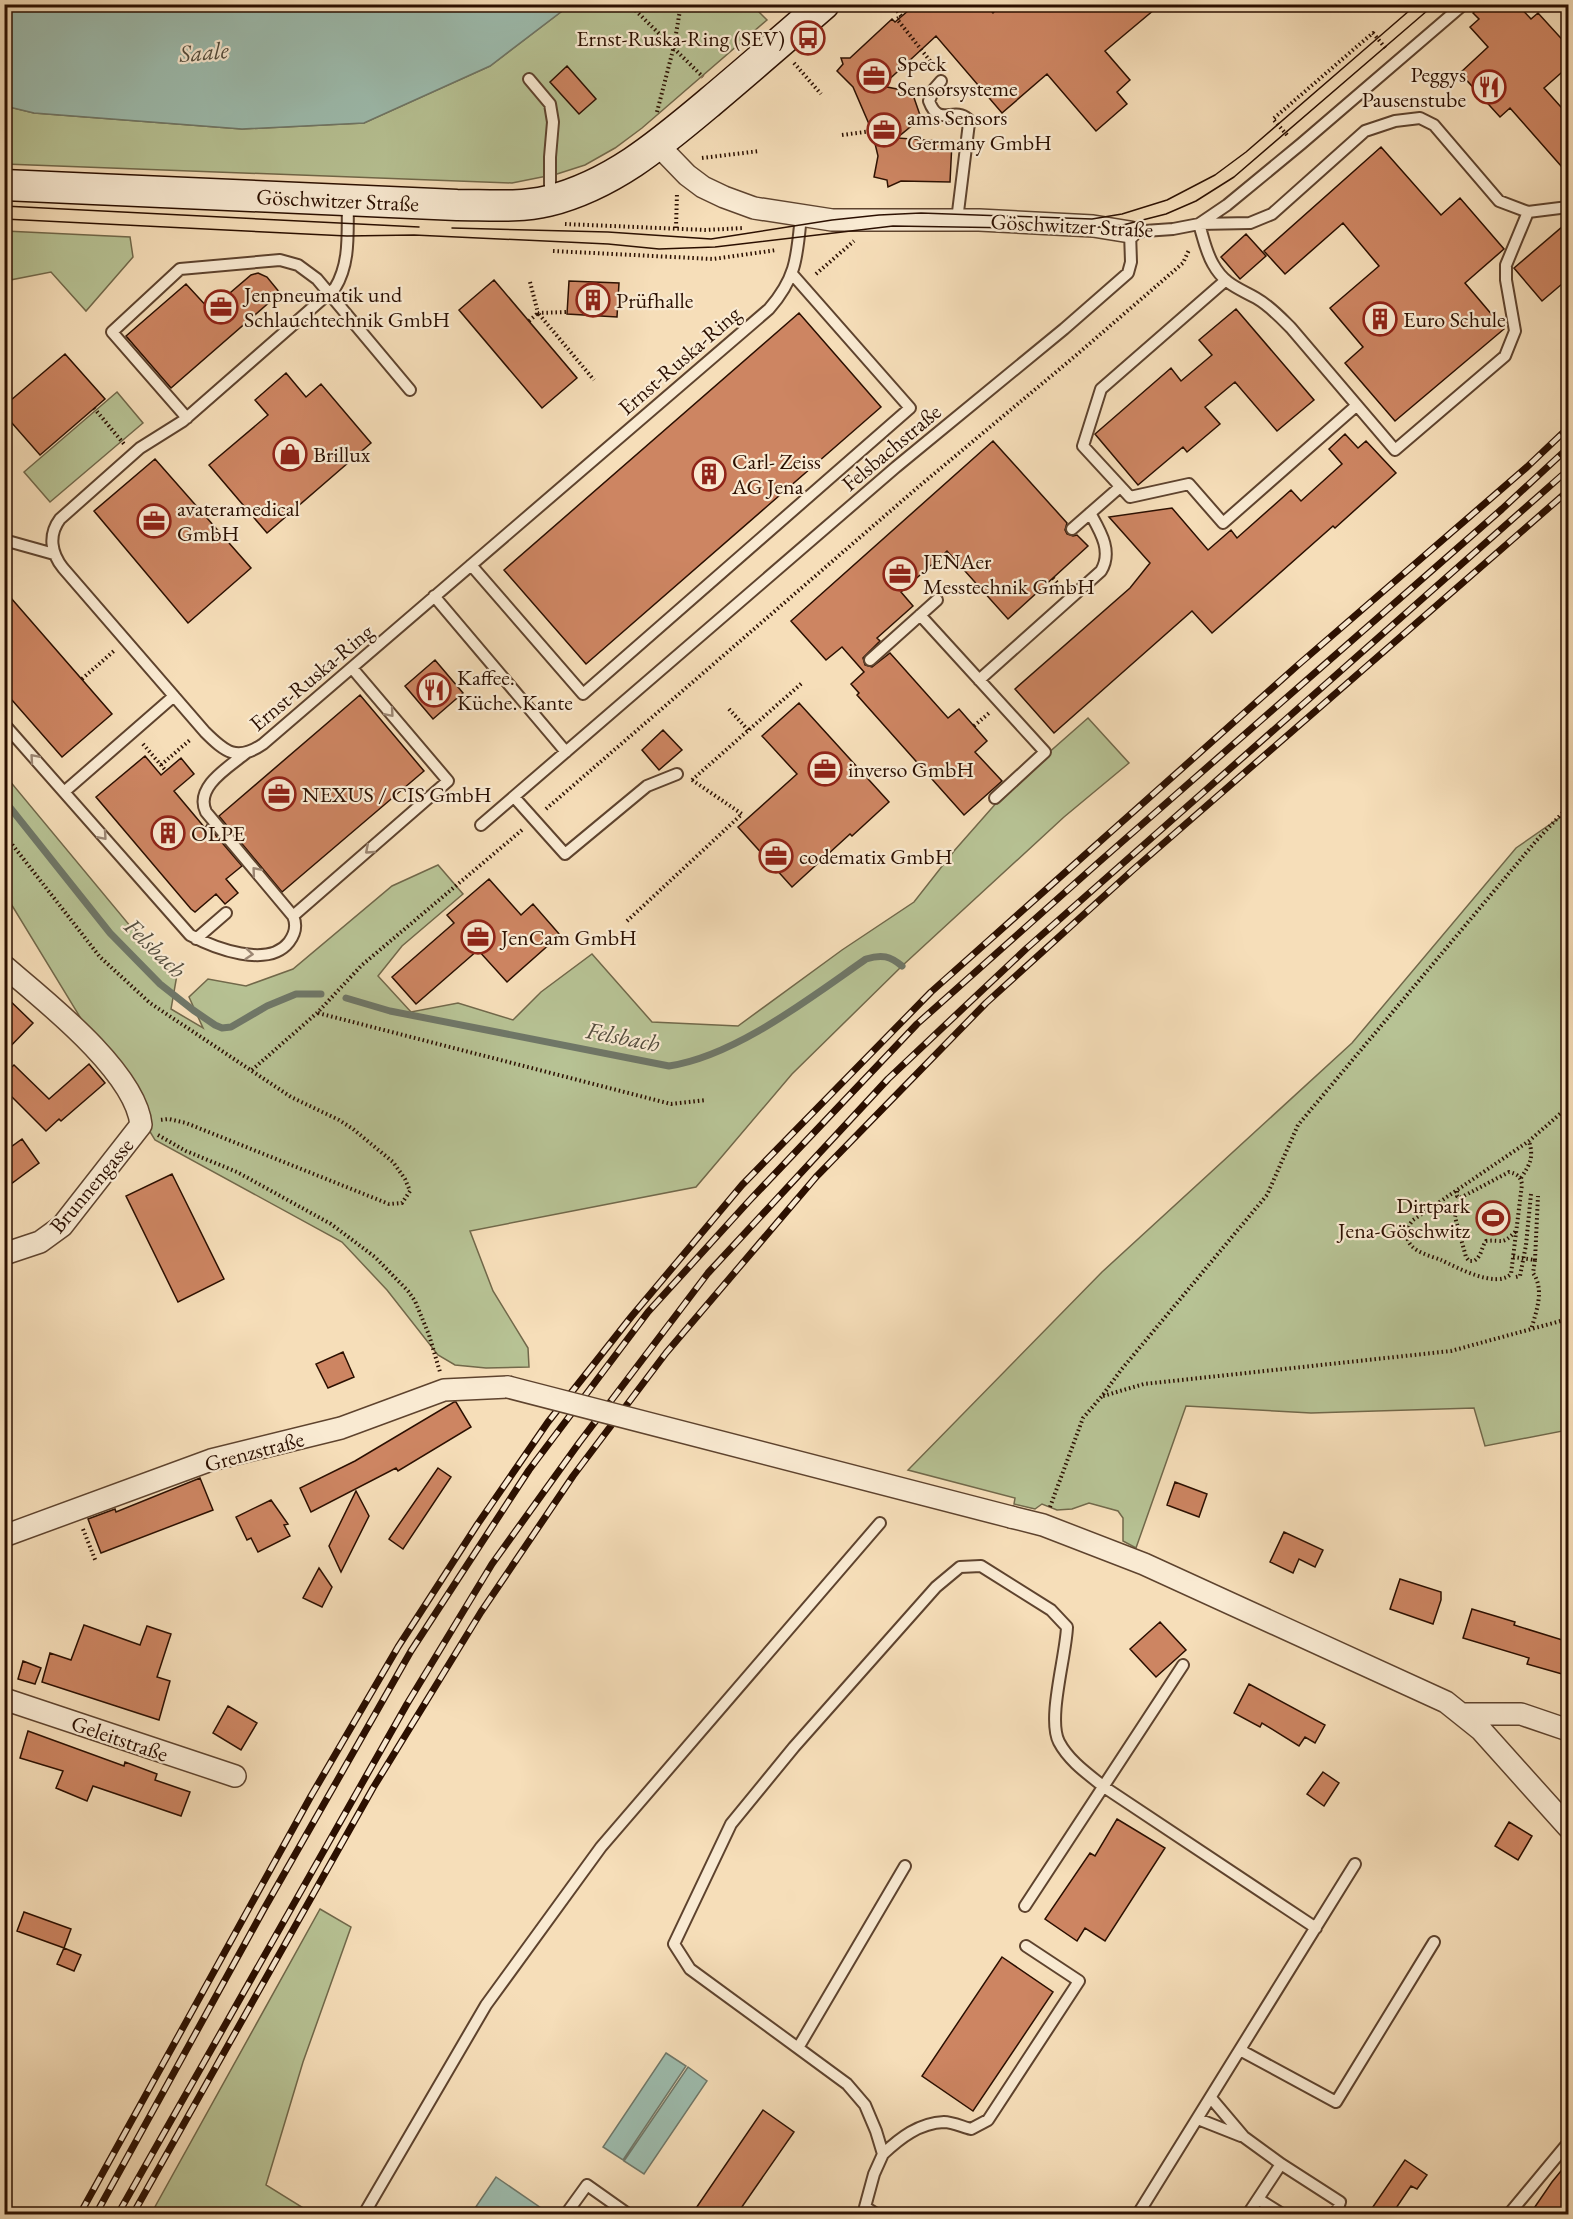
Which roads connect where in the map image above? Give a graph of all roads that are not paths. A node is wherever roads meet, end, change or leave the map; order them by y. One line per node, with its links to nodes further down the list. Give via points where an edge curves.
1 (824, 4): 5 (main road, Göschwitzer Straße)
2 (1464, 4): 13 (lane, Göschwitzer Straße, via 1298,147)
3 (529, 79): 9 (lane, via 550,104 550,157)
4 (941, 81): 12 (lane, via 929,101 933,112 939,116 962,115 969,123)
5 (658, 145): 9 (main road, Göschwitzer Straße); 11 (street, Göschwitzer Straße, via 703,187 754,208)
6 (4, 185): 7 (main road, Göschwitzer Straße)
7 (348, 200): 9 (main road, Göschwitzer Straße, via 515,205); 17 (lane, via 346,258)
8 (1569, 207): 10 (lane)
9 (557, 212)
10 (1528, 212): 13 (lane, via 1499,201 1434,126 1420,118 1365,131 1272,214 1250,223); 19 (lane, via 1506,265 1515,331 1505,356 1395,450)
11 (801, 215): 12 (street, Göschwitzer Straße, via 831,220); 15 (lane, Ernst-Ruska-Ring)
12 (957, 220): 14 (street, Göschwitzer Straße, via 1093,226)
13 (1198, 224): 14 (lane, Göschwitzer Straße); 16 (lane, via 1213,264)
14 (1130, 232): 36 (lane, Felsbachstraße, via 1128,273)
15 (793, 275): 26 (lane, Ernst-Ruska-Ring, via 769,309); 26 (lane, via 910,408 583,694)
16 (1226, 280): 19 (lane, via 1273,310); 21 (lane, via 1101,389 1083,446)
17 (330, 294): 18 (lane); 20 (lane); 20 (lane, via 307,270 280,260 180,269 112,332)
18 (410, 390)
19 (1356, 406): 21 (lane, via 1223,523 1189,484 1130,497)
20 (187, 418): 25 (lane, via 132,454 57,523 52,540)
21 (1120, 487): 22 (lane)
22 (1090, 513): 23 (lane); 32 (lane, via 1106,550 1101,571)
23 (1072, 529)
24 (4, 540): 25 (lane)
25 (54, 554): 33 (lane, Ernst-Ruska-Ring)
26 (471, 565): 27 (lane, Ernst-Ruska-Ring)
27 (434, 596): 31 (lane, Ernst-Ruska-Ring); 36 (lane)
28 (937, 600): 29 (lane)
29 (920, 615): 30 (lane); 32 (lane)
30 (870, 660)
31 (352, 668): 35 (lane, Ernst-Ruska-Ring, via 262,744); 43 (lane, one-way to 43, via 448,781)
32 (980, 680): 40 (lane, via 1045,752)
33 (174, 696): 35 (lane, Ernst-Ruska-Ring, via 217,744 237,754); 38 (lane)
34 (4, 724): 38 (lane, one-way to 34)
35 (247, 752): 43 (lane, one-way to 35, via 203,805 210,785)
36 (566, 752): 39 (lane, Felsbachstraße)
37 (677, 774): 39 (lane, via 647,786 565,854)
38 (64, 792): 44 (lane, one-way to 44, via 183,930)
39 (514, 797): 41 (lane, Felsbachstraße)
40 (995, 798)
41 (481, 825)
42 (226, 913): 44 (lane)
43 (293, 916): 44 (lane, one-way to 43, via 232,952 268,954 291,940)
44 (196, 939)
45 (4, 966): 46 (street, Brunnengasse, via 73,1027 111,1067 132,1099 141,1125 62,1226 40,1242)
46 (4, 1254)
47 (880, 1523): 72 (lane, via 600,1847 486,2006)
48 (4, 1536): 51 (street, Grenzstraße, bridge, via 211,1460 341,1428 444,1390 508,1387 1043,1525 1144,1564 1446,1702)
49 (1183, 1665): 54 (lane)
50 (4, 1699): 53 (street, Geleitstraße)
51 (1464, 1714): 52 (street, via 1521,1714); 55 (street, Grenzstraße)
52 (1569, 1730)
53 (235, 1776)
54 (1104, 1787): 58 (lane); 59 (lane); 62 (lane, via 1074,1763 1058,1741 1054,1718 1067,1627 1052,1610 981,1566 960,1567 936,1587 731,1824 674,1944 690,1969)
55 (1569, 1827)
56 (1356, 1864): 59 (lane)
57 (905, 1866): 62 (lane)
58 (1025, 1906)
59 (1316, 1928): 63 (lane)
60 (1434, 1941): 63 (lane, via 1335,2102)
61 (1026, 1947): 68 (lane, via 1079,1981 988,2120 971,2129 945,2122 923,2126 900,2138)
62 (798, 2048): 68 (lane, via 847,2084 865,2105)
63 (1240, 2050): 64 (lane)
64 (1210, 2098): 65 (lane); 66 (lane)
65 (1198, 2119): 66 (lane); 76 (lane)
66 (1244, 2137): 69 (lane)
67 (1569, 2143): 80 (lane)
68 (883, 2154): 71 (lane)
69 (1281, 2164): 70 (lane); 79 (lane, via 1340,2202)
70 (1258, 2199): 77 (lane); 78 (lane)
71 (861, 2211): 75 (lane)
72 (364, 2214)
73 (566, 2214): 74 (lane, via 587,2185)
74 (628, 2214)
75 (876, 2214)
76 (1138, 2214)
77 (1248, 2214)
78 (1282, 2214)
79 (1336, 2214)
80 (1509, 2214)

